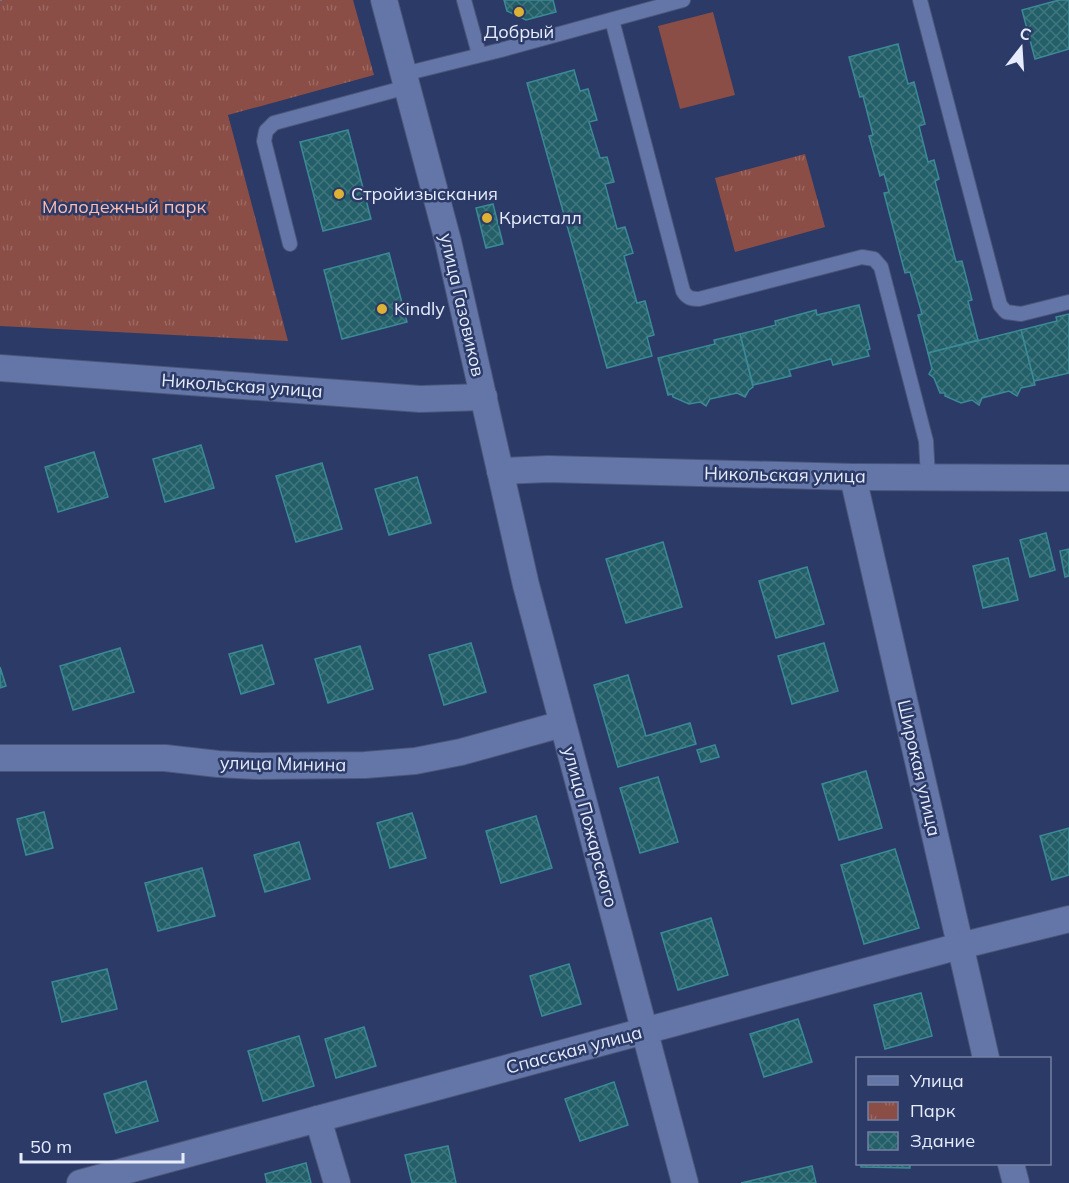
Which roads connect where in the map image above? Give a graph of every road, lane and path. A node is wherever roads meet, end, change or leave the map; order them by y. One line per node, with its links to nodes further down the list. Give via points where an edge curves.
1 (384, 0): 7 (street, улица Газовиков)
2 (464, 0): 6 (lane)
3 (683, 0): 5 (lane)
4 (920, 0): 9 (lane, via 1000,305 1006,312 1022,314)
5 (612, 20): 6 (lane); 14 (lane, via 686,296 699,299 862,257 874,259 882,267 927,441)
6 (479, 54): 7 (lane)
7 (405, 80): 8 (lane, via 274,123 266,131 264,141); 11 (street, улица Газовиков)
8 (290, 244)
9 (1069, 302)
10 (0, 368): 11 (street, Никольская улица, via 420,399)
11 (484, 397): 12 (street, улица Газовиков)
12 (500, 471): 13 (street, Никольская улица); 16 (street, улица Пожарского)
13 (853, 477): 14 (street, Никольская улица); 19 (street, Широкая улица)
14 (928, 477): 15 (street, Никольская улица)
15 (1069, 478)
16 (562, 724): 17 (street, улица Минина, via 461,753 365,765 258,766 165,758); 20 (street, улица Пожарского)
17 (0, 758)
18 (1069, 919): 19 (street, Спасская улица)
19 (960, 946): 20 (street, Спасская улица); 21 (street, Широкая улица)
20 (646, 1031): 22 (street, Спасская улица); 26 (street, улица Пожарского)
21 (986, 1057)
22 (318, 1119): 24 (street, Спасская улица); 25 (street)
23 (1011, 1165): 27 (street)
24 (80, 1183)
25 (337, 1183)
26 (685, 1183)
27 (1016, 1183)

